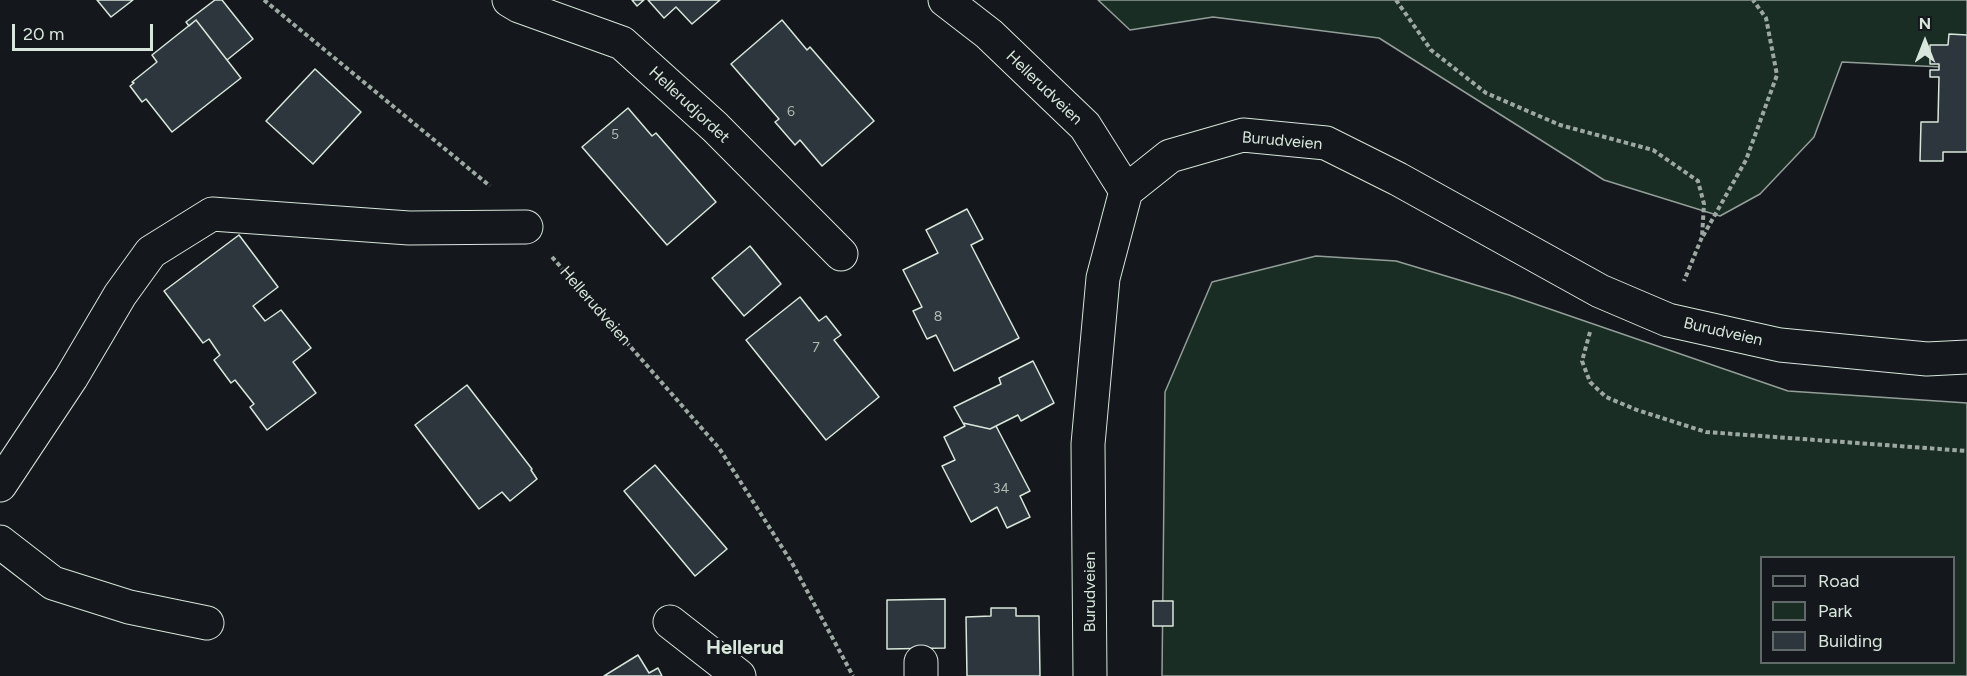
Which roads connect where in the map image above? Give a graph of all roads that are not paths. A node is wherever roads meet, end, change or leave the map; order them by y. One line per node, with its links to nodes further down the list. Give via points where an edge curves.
1 (509, 0): 5 (street, Hellerudjordet, via 622,43 715,127)
2 (945, 0): 3 (street, Hellerudveien, via 989,34 1085,126)
3 (1126, 190): 6 (street, Burudveien, via 1170,156 1243,135 1326,143 1600,291 1668,320 1780,345 1927,359); 12 (street, Burudveien, via 1103,278 1088,444)
4 (526, 227): 7 (street, via 409,228 212,214 151,252)
5 (841, 254)
6 (1967, 357)
7 (0, 485)
8 (0, 542): 10 (street, via 53,583 129,607)
9 (670, 622): 11 (street)
10 (207, 623)
11 (739, 676)
12 (1090, 676)

